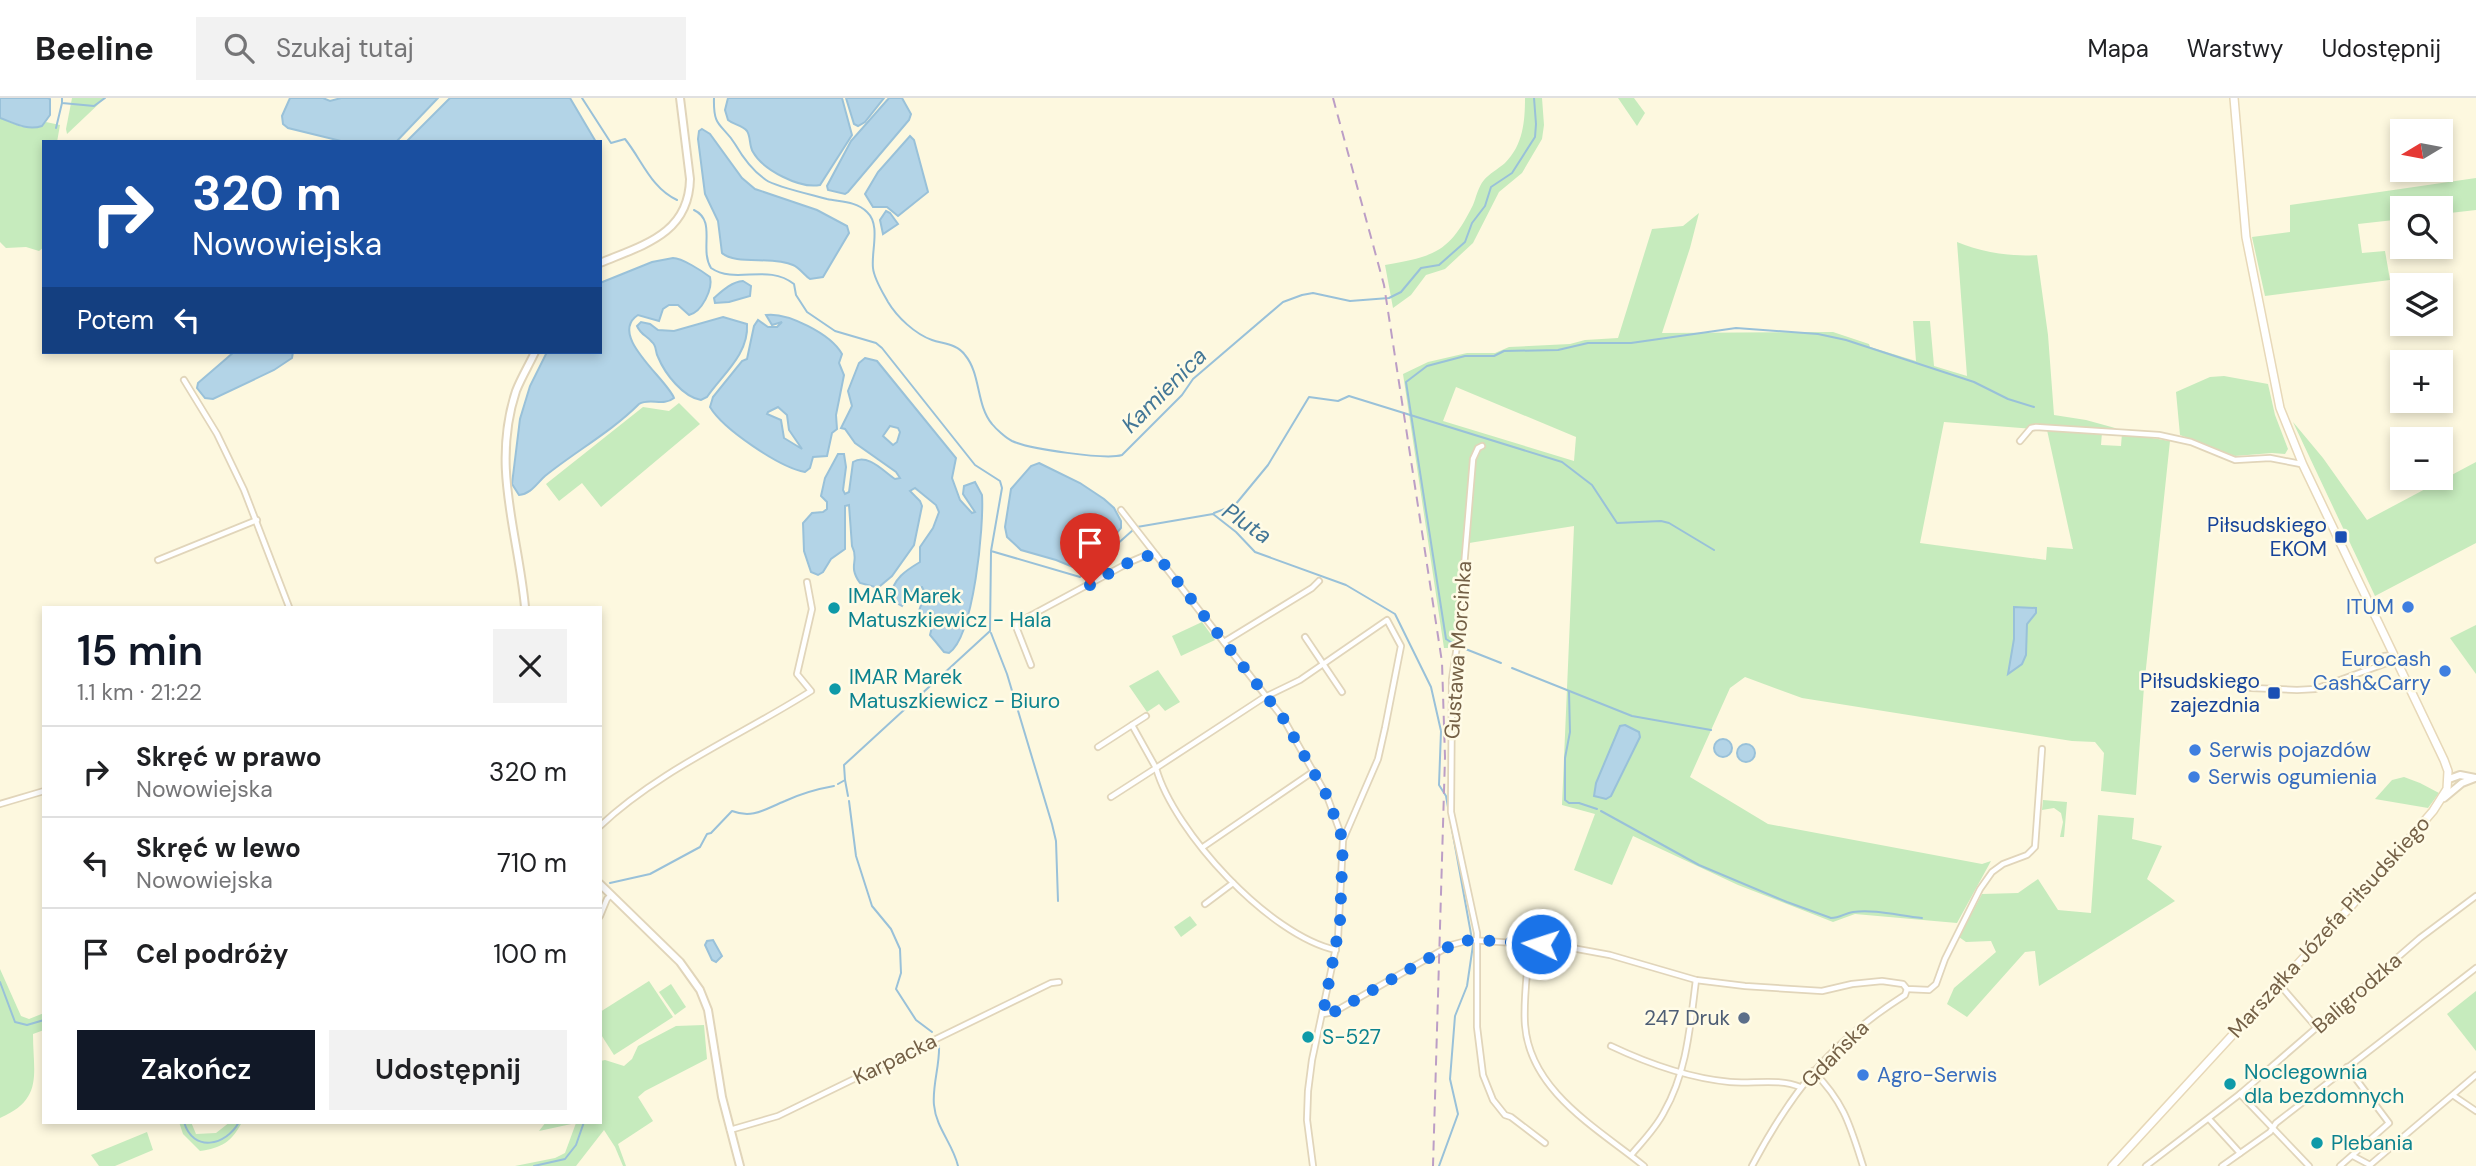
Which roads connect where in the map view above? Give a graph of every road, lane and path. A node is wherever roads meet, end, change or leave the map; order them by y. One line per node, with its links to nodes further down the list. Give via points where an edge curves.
1 (680, 98): 3 (street, via 690,178 684,209 661,236)
2 (2234, 98): 8 (main road, Marszałka Józefa Piłsudskiego, via 2249,260 2280,408)
3 (602, 262)
4 (534, 354): 16 (street, via 514,400 505,466)
5 (184, 380): 10 (street, via 217,434)
6 (2021, 441): 8 (street, via 2036,427 2132,432 2179,438 2235,460 2270,458)
7 (1482, 446): 49 (street, Gustawa Morcinka, via 1473,459 1452,668 1450,794)
8 (2303, 465): 19 (main road, Marszałka Józefa Piłsudskiego)
9 (1121, 510): 11 (street)
10 (257, 520): 12 (street); 15 (street)
11 (1157, 555): 18 (street); 21 (street, via 1130,562 1015,624)
12 (158, 560)
13 (1319, 581): 18 (street)
14 (807, 582): 40 (street, via 812,609 797,674 811,691 648,786)
15 (289, 606)
16 (525, 606)
17 (1305, 637): 20 (street)
18 (1224, 642): 24 (street)
19 (2395, 657): 22 (street, via 2384,656 2315,689); 29 (main road, Marszałka Józefa Piłsudskiego)
20 (1323, 664): 23 (street); 24 (street); 41 (street, via 1387,620 1401,646 1378,759)
21 (1031, 665)
22 (2250, 688)
23 (1342, 692)
24 (1267, 697): 30 (street); 31 (street)
25 (1146, 716): 26 (street)
26 (1132, 725): 27 (street); 30 (street)
27 (1098, 747)
28 (2042, 748): 56 (street, via 2032,851 1992,872 1932,989)
29 (2447, 767): 32 (street); 34 (main road, Marszałka Józefa Piłsudskiego)
30 (1156, 768): 37 (street); 42 (street, via 1178,817)
31 (1314, 771): 41 (street); 42 (street)
32 (2460, 775): 33 (street); 34 (street)
33 (2476, 778): 35 (street)
34 (2449, 779): 35 (street); 38 (main road, Marszałka Józefa Piłsudskiego)
35 (2462, 783): 38 (street)
36 (42, 792): 39 (street)
37 (1111, 797)
38 (2442, 799): 55 (main road, Marszałka Józefa Piłsudskiego, via 2388,866)
39 (0, 804)
40 (602, 824)
41 (1343, 840): 51 (street)
42 (1203, 847): 43 (street)
43 (1233, 883): 47 (street); 51 (street, via 1315,945)
44 (602, 886): 45 (street)
45 (611, 895): 48 (street); 70 (street, via 680,962 700,990 708,1010)
46 (2476, 896): 58 (street, Baligrodzka)
47 (1205, 904)
48 (602, 911)
49 (1474, 940): 50 (street); 57 (street, via 1451,944 1343,1008); 71 (street, Gustawa Morcinka, via 1477,1027 1486,1085 1506,1115)
50 (1529, 944): 53 (street, via 1587,950); 73 (street, via 1525,1024 1536,1066 1556,1094)
51 (1336, 950): 57 (street)
52 (2476, 968): 60 (street)
53 (1696, 980): 56 (street, via 1809,991 1882,982 1903,984); 62 (street)
54 (1059, 982): 70 (street, Karpacka, via 778,1116)
55 (2279, 984): 58 (street); 82 (main road, Marszałka Józefa Piłsudskiego)
56 (1907, 989): 61 (street, Gdańska)
57 (1323, 1014): 78 (street, via 1308,1091)
58 (2317, 1028): 65 (street, Baligrodzka)
59 (1611, 1046): 62 (street)
60 (2347, 1068): 69 (street); 74 (street, via 2389,1123)
61 (1813, 1071): 64 (street, Gdańska); 81 (street, via 1844,1109)
62 (1681, 1073): 64 (street); 73 (street, via 1663,1115)
63 (2476, 1075): 66 (street)
64 (1800, 1087): 80 (street, Gdańska)
65 (2240, 1094): 68 (street, Baligrodzka); 69 (street)
66 (2454, 1096): 67 (street); 76 (street)
67 (2476, 1111)
68 (2209, 1119): 72 (street); 83 (street, Baligrodzka)
69 (2273, 1127): 72 (street); 75 (street)
70 (729, 1130): 77 (street)
71 (1545, 1143)
72 (2239, 1153): 84 (street)
73 (1631, 1155): 79 (street)
74 (2352, 1156): 76 (street); 87 (street)
75 (2303, 1160): 85 (street); 86 (street)
76 (2371, 1165)
77 (740, 1166)
78 (1313, 1166)
79 (1644, 1166)
80 (1752, 1166)
81 (1863, 1166)
82 (2113, 1166)
83 (2146, 1166)
84 (2222, 1166)
85 (2297, 1166)
86 (2309, 1166)
87 (2340, 1166)

